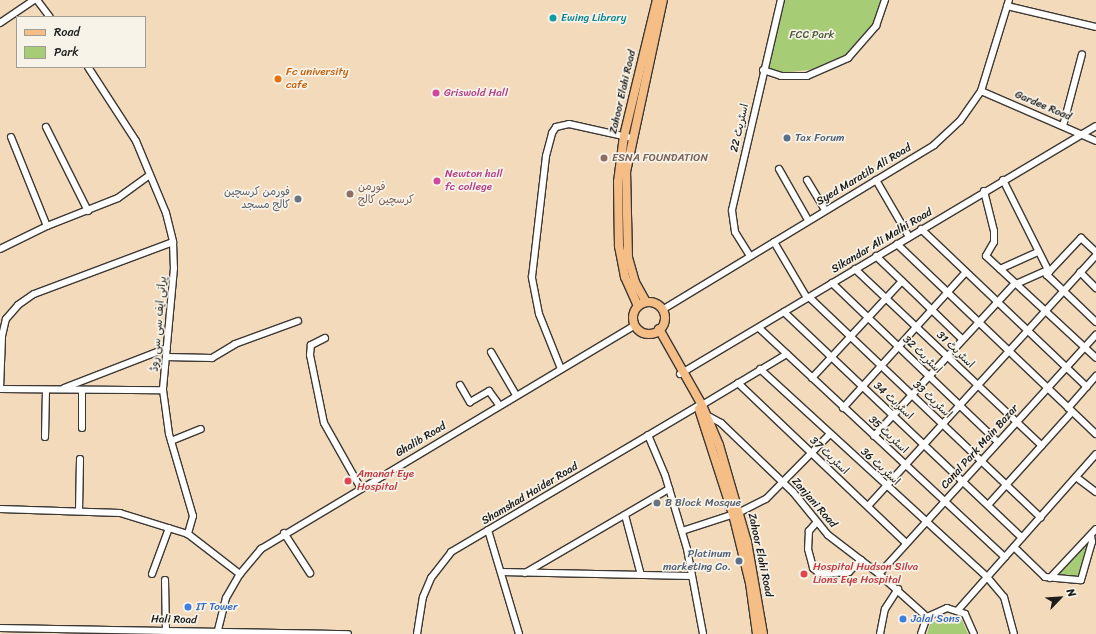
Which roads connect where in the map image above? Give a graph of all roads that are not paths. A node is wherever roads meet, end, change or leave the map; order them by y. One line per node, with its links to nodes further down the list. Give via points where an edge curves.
1 (34, 0): 9 (street)
2 (37, 0): 8 (street)
3 (657, 0): 20 (main road, Zahoor Elahi Road)
4 (663, 0): 20 (main road, Zahoor Elahi Road)
5 (780, 0): 13 (street, اسٹریٹ 22)
6 (886, 0): 13 (street, via 876,26 848,58 807,76 781,76)
7 (1008, 3): 10 (street); 14 (street, Syed Maratib Ali Road)
8 (49, 16)
9 (0, 23)
10 (1096, 27)
11 (1082, 54): 15 (street)
12 (89, 68): 23 (street, پرانی ایف سی سی روڈ, via 136,141)
13 (763, 70): 41 (street, اسٹریٹ 22, via 732,210 735,232)
14 (981, 91): 15 (street, Gardee Road); 25 (street, Syed Maratib Ali Road, via 960,121 934,145)
15 (1063, 126): 18 (street, Gardee Road)
16 (1096, 126): 18 (street, Sikandar Ali Malhi Road)
17 (46, 127): 29 (street)
18 (1082, 134): 21 (street, Gardee Road); 26 (street, Sikandar Ali Malhi Road)
19 (10, 137): 31 (street)
20 (628, 137): 56 (main road, Zahoor Elahi Road, via 626,244 635,282); 58 (main road, Zahoor Elahi Road, via 618,182 619,246 625,277); 88 (street, via 561,125 552,133 546,156 532,277 539,314)
21 (1096, 141)
22 (779, 169): 30 (street)
23 (150, 174): 29 (street, via 118,198); 34 (street, پرانی ایف سی سی روڈ, via 166,213)
24 (807, 180): 28 (street)
25 (876, 180): 28 (street, Syed Maratib Ali Road); 33 (street)
26 (1003, 180): 27 (street, Sikandar Ali Malhi Road); 38 (street)
27 (984, 191): 32 (street, Sikandar Ali Malhi Road); 44 (street, via 994,231 994,242 986,256)
28 (825, 210): 30 (street, Syed Maratib Ali Road)
29 (88, 211): 31 (street)
30 (808, 220): 35 (street, Syed Maratib Ali Road)
31 (47, 226): 37 (street)
32 (921, 229): 33 (street, Sikandar Ali Malhi Road); 46 (street)
33 (908, 237): 36 (street, Sikandar Ali Malhi Road)
34 (173, 242): 78 (street, پرانی ایف سی سی روڈ, via 174,268); 100 (street, via 34,294 18,305 6,319 2,336)
35 (774, 242): 41 (street, Syed Maratib Ali Road); 54 (street, اسٹریٹ 33)
36 (897, 244): 42 (street, Sikandar Ali Malhi Road); 53 (street)
37 (0, 249)
38 (1038, 252): 44 (street); 45 (street)
39 (1096, 252): 45 (street, via 1081,238)
40 (1096, 255): 47 (street)
41 (750, 256): 59 (street, Syed Maratib Ali Road)
42 (876, 256): 43 (street, Sikandar Ali Malhi Road); 48 (street)
43 (855, 269): 49 (street, Sikandar Ali Malhi Road); 55 (street, اسٹریٹ 31)
44 (1000, 269): 50 (street)
45 (1048, 271): 50 (street); 52 (street, via 1047,275)
46 (966, 272): 53 (street); 57 (street)
47 (1080, 272): 51 (street); 52 (street)
48 (902, 281): 55 (street); 60 (street)
49 (832, 283): 54 (street, Sikandar Ali Malhi Road); 63 (street, اسٹریٹ 32)
50 (1016, 284): 57 (street); 61 (street)
51 (1096, 288)
52 (1063, 291): 61 (street); 66 (street)
53 (947, 292): 60 (street); 65 (street)
54 (808, 298): 62 (street, Sikandar Ali Malhi Road); 73 (street, اسٹریٹ 33)
55 (886, 298): 63 (street); 68 (street, اسٹریٹ 31)
56 (646, 302): 58 (main road); 59 (main road, via 656,304)
57 (997, 302): 65 (street); 71 (street)
58 (638, 306): 67 (main road, via 633,315)
59 (662, 310): 70 (main road, via 664,320)
60 (931, 310): 68 (street); 75 (street)
61 (1045, 311): 71 (street); 77 (street)
62 (784, 312): 69 (street, Sikandar Ali Malhi Road); 84 (street, اسٹریٹ 34)
63 (868, 318): 73 (street); 76 (street, اسٹریٹ 32)
64 (298, 321): 83 (street, via 241,341 212,358)
65 (978, 322): 75 (street); 79 (street)
66 (1096, 322)
67 (635, 325): 70 (main road, via 646,333); 88 (street, Ghalib Road)
68 (916, 326): 76 (street); 82 (street, اسٹریٹ 31)
69 (759, 328): 81 (street, اسٹریٹ 35); 90 (street, Sikandar Ali Malhi Road)
70 (657, 331): 90 (main road, Zahoor Elahi Road)
71 (1027, 331): 79 (street); 87 (street)
72 (1096, 335): 77 (street, Canal Park Main Bazar)
73 (851, 337): 84 (street); 86 (street, اسٹریٹ 33)
74 (325, 338): 137 (street, via 311,345 310,355 324,423)
75 (962, 339): 82 (street)
76 (898, 346): 86 (street); 91 (street, اسٹریٹ 32)
77 (1084, 347): 85 (street); 87 (street, Canal Park Main Bazar)
78 (167, 348): 83 (street, پرانی ایف سی سی روڈ); 102 (street)
79 (1009, 351): 96 (street); 99 (street)
80 (491, 352): 105 (street)
81 (787, 354): 89 (street, Shamshad Haider Road); 93 (street, اسٹریٹ 35)
82 (947, 356): 91 (street); 96 (street, اسٹریٹ 31)
83 (166, 357): 104 (street, پرانی ایف سی سی روڈ)
84 (832, 357): 93 (street); 97 (street, اسٹریٹ 34)
85 (1096, 358)
86 (881, 365): 97 (street); 106 (street, اسٹریٹ 33)
87 (1066, 368): 98 (street); 99 (street, Canal Park Main Bazar)
88 (561, 369): 105 (street, Ghalib Road)
89 (760, 369): 94 (street, Shamshad Haider Road); 119 (street, اسٹریٹ 36)
90 (682, 373): 109 (main road, Zahoor Elahi Road)
91 (929, 376): 106 (street); 108 (street, اسٹریٹ 32)
92 (1096, 376): 98 (street)
93 (812, 378): 110 (street, اسٹریٹ 35)
94 (738, 383): 109 (street, Shamshad Haider Road); 127 (street, اسٹریٹ 37)
95 (460, 385): 107 (street, via 470,402 489,391)
96 (978, 385): 108 (street); 114 (street, اسٹریٹ 31)
97 (862, 386): 110 (street); 112 (street, اسٹریٹ 34)
98 (1087, 387): 111 (street)
99 (1048, 388): 111 (street); 114 (street, Canal Park Main Bazar)
100 (0, 389): 101 (street)
101 (46, 390): 102 (street); 122 (street)
102 (60, 390): 103 (street)
103 (82, 390): 104 (street); 116 (street)
104 (163, 390): 123 (street, پرانی ایف سی سی روڈ)
105 (516, 395): 107 (street, Ghalib Road)
106 (912, 395): 112 (street); 115 (street, اسٹریٹ 33)
107 (499, 405): 137 (street, Ghalib Road)
108 (960, 405): 115 (street); 124 (street, اسٹریٹ 32)
109 (700, 406): 113 (main road, Zahoor Elahi Road); 118 (street, Shamshad Haider Road); 145 (main road, Zahoor Elahi Road)
110 (843, 408): 121 (street, اسٹریٹ 35)
111 (1070, 410): 120 (street); 126 (street)
112 (893, 415): 121 (street); 125 (street, اسٹریٹ 34)
113 (708, 416): 134 (street, Zanjani Road, via 716,418); 145 (main road, Zahoor Elahi Road)
114 (1017, 422): 124 (street, Canal Park Main Bazar); 126 (street, اسٹریٹ 31)
115 (943, 424): 125 (street); 130 (street, اسٹریٹ 33)
116 (82, 428)
117 (201, 429): 123 (street)
118 (648, 434): 138 (street); 152 (street, Shamshad Haider Road)
119 (830, 434): 127 (street); 136 (street, اسٹریٹ 36)
120 (1096, 434)
121 (874, 436): 131 (street, اسٹریٹ 35)
122 (45, 437)
123 (171, 441): 155 (street, پرانی ایف سی سی روڈ, via 193,516)
124 (998, 442): 130 (street, Canal Park Main Bazar)
125 (924, 444): 131 (street); 133 (street, اسٹریٹ 34)
126 (1042, 446): 135 (street)
127 (812, 453): 134 (street); 142 (street, اسٹریٹ 37)
128 (1096, 454): 132 (street)
129 (80, 459): 144 (street)
130 (982, 461): 133 (street, Canal Park Main Bazar); 135 (street, اسٹریٹ 33)
131 (906, 465): 136 (street); 140 (street, اسٹریٹ 35)
132 (1076, 477): 139 (street); 147 (street)
133 (963, 481): 140 (street, Canal Park Main Bazar); 141 (street, اسٹریٹ 34)
134 (784, 483): 145 (street, via 766,499); 148 (street, Zanjani Road)
135 (1007, 485): 141 (street); 147 (street, اسٹریٹ 33)
136 (886, 486): 142 (street); 149 (street, اسٹریٹ 36)
137 (360, 487): 154 (street, Ghalib Road)
138 (669, 489): 146 (street); 153 (street)
139 (1096, 492)
140 (945, 501): 149 (street, Canal Park Main Bazar); 160 (street, اسٹریٹ 35)
141 (988, 505): 157 (street, اسٹریٹ 34)
142 (868, 506): 158 (street, اسٹریٹ 37)
143 (0, 509): 144 (street)
144 (79, 511): 150 (street, via 120,513)
145 (737, 513): 153 (street); 183 (main road, Zahoor Elahi Road); 184 (main road, Zahoor Elahi Road)
146 (625, 515): 164 (street); 168 (street)
147 (1041, 518): 157 (street)
148 (816, 523): 161 (street, Zanjani Road); 161 (street, via 809,532 808,549 813,568 820,574 849,572)
149 (925, 523): 158 (street, Canal Park Main Bazar); 170 (street, اسٹریٹ 36)
150 (169, 528): 155 (street); 165 (street)
151 (1096, 529): 156 (street)
152 (488, 530): 162 (street); 180 (street, Shamshad Haider Road, via 450,552 442,561 423,597)
153 (682, 531): 169 (street)
154 (284, 533): 163 (street); 166 (street, Ghalib Road, via 261,549)
155 (188, 534): 166 (street)
156 (1090, 536): 171 (street); 171 (street, via 1092,545 1081,580)
157 (1022, 538): 159 (street)
158 (906, 543): 167 (street, Canal Park Main Bazar)
159 (1014, 547): 160 (street); 171 (street, via 1039,574)
160 (1005, 558): 170 (street)
161 (861, 560): 167 (street, Zanjani Road)
162 (501, 572): 164 (street); 181 (street)
163 (310, 573)
164 (525, 573): 168 (street)
165 (152, 574)
166 (240, 574): 178 (street, Ghalib Road, via 226,598)
167 (879, 574): 173 (street, Zanjani Road)
168 (641, 575): 169 (street)
169 (692, 576): 182 (street)
170 (987, 577): 174 (street); 188 (street, اسٹریٹ 36, via 1004,597)
171 (1050, 578)
172 (165, 580): 177 (street)
173 (898, 590): 175 (street, Zanjani Road); 185 (street, via 885,609)
174 (958, 610): 175 (street, via 942,608); 187 (street, via 971,621)
175 (927, 617): 186 (street)
176 (0, 628): 177 (street, Hali Road)
177 (166, 630): 178 (street, Hali Road)
178 (216, 633): 179 (street, Hali Road)
179 (348, 634)
180 (417, 634)
181 (519, 634)
182 (703, 634)
183 (757, 634)
184 (763, 634)
185 (880, 634)
186 (921, 634)
187 (974, 634)
188 (1014, 634)

